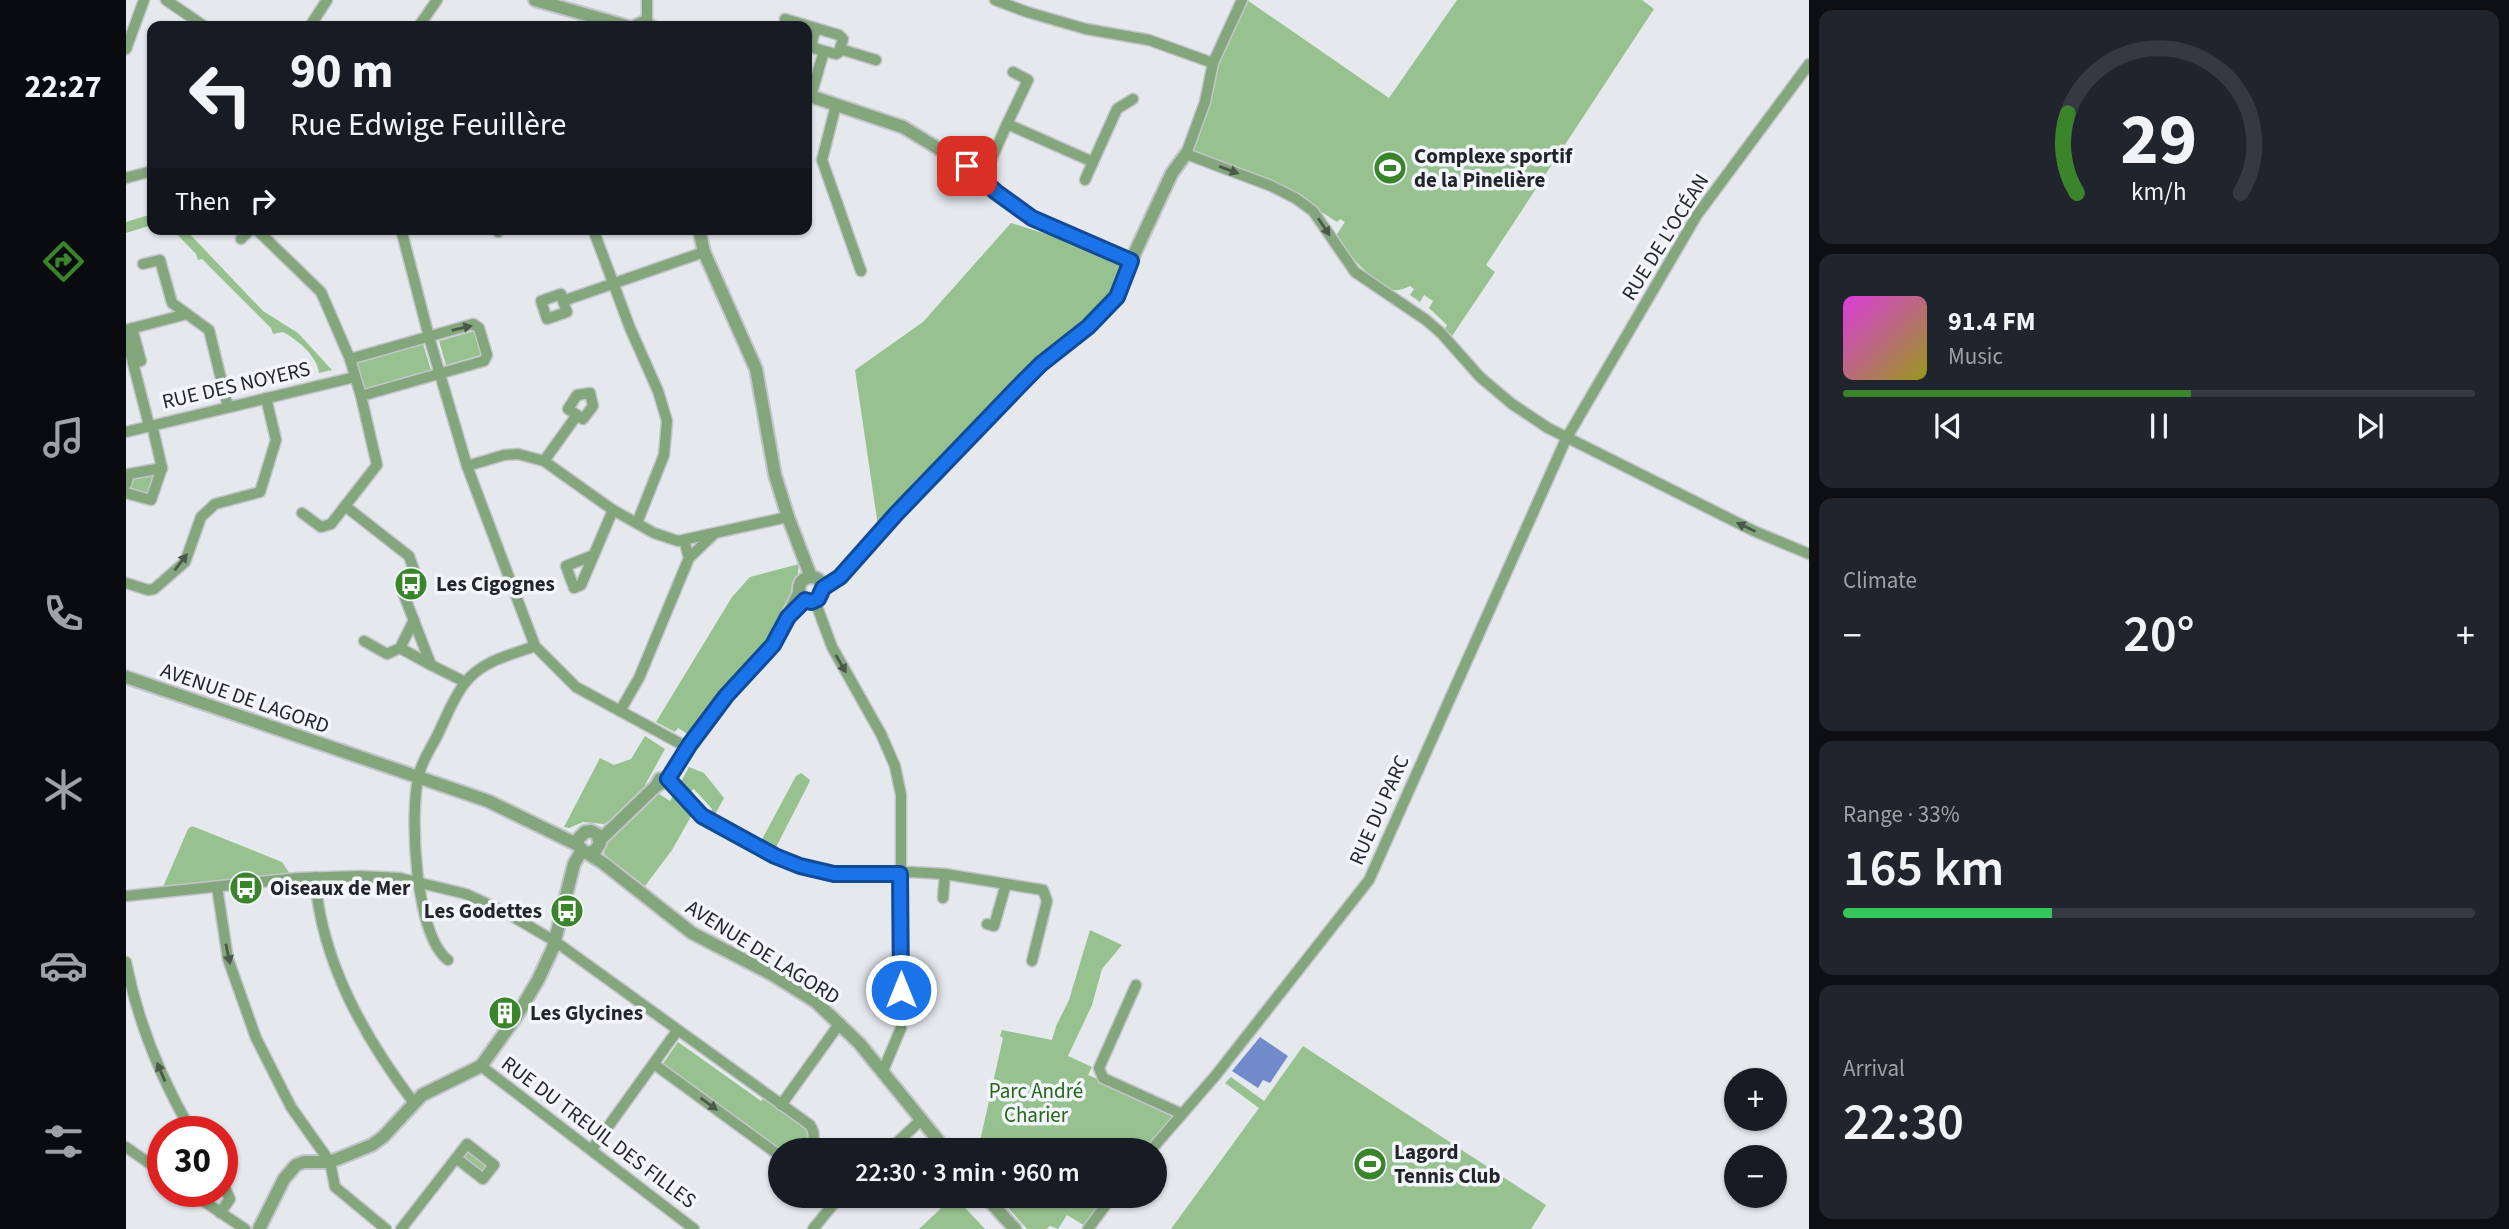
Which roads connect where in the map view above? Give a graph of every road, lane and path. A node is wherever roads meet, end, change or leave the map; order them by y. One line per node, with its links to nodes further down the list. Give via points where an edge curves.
1 (144, 0): 18 (street)
2 (166, 0): 10 (street)
3 (327, 0): 11 (street)
4 (439, 0): 12 (street)
5 (536, 0): 13 (street)
6 (647, 0): 14 (street)
7 (995, 0): 22 (street, via 1086,29 1149,40)
8 (1242, 0): 22 (street)
9 (785, 19): 15 (street)
10 (197, 21)
11 (313, 21)
12 (422, 21)
13 (606, 21)
14 (645, 21)
15 (792, 21)
16 (812, 27): 17 (street)
17 (816, 28): 19 (street, via 839,34 843,39); 20 (street, via 814,48)
18 (126, 49)
19 (840, 50): 20 (street, via 836,54); 21 (street)
20 (824, 51): 25 (street)
21 (876, 60)
22 (1213, 63): 30 (street)
23 (1809, 64): 62 (street, RUE DE L'OCÉAN, via 1697,215)
24 (1013, 72): 29 (street, via 1028,80)
25 (812, 86)
26 (812, 96): 28 (street)
27 (1133, 99): 31 (street, via 1117,109)
28 (836, 105): 34 (street, via 903,127); 45 (street, via 822,160)
29 (1007, 124): 31 (street); 34 (street)
30 (1186, 154): 43 (street, via 1172,173); 62 (street, one-way to 62, via 1271,186 1313,211 1355,272 1434,327 1480,377)
31 (1093, 162): 35 (street)
32 (147, 172): 33 (street)
33 (126, 178)
34 (983, 178): 43 (street, via 1032,218)
35 (1085, 180)
36 (245, 235): 41 (street)
37 (262, 235): 53 (street, via 321,292)
38 (403, 235): 52 (street)
39 (595, 235): 46 (street)
40 (700, 235): 42 (street)
41 (241, 239)
42 (704, 252): 46 (street); 71 (street, via 756,369 775,475)
43 (1131, 261): 80 (street, via 1117,297 1041,364 840,577)
44 (143, 264): 48 (street, via 160,260)
45 (861, 271)
46 (613, 283): 47 (street); 72 (street, via 667,421 664,455)
47 (564, 301)
48 (172, 303): 49 (street); 50 (street)
49 (187, 314): 50 (street); 58 (street, via 209,330)
50 (175, 317): 51 (street)
51 (128, 331): 60 (street, via 141,361 133,363)
52 (429, 337): 53 (street); 54 (street); 54 (street, one-way to 54, via 473,324 479,328 487,355 484,361)
53 (350, 359): 55 (street)
54 (439, 374): 56 (street); 64 (street)
55 (355, 377): 56 (street); 57 (street, RUE DES NOYERS)
56 (361, 396): 68 (street, via 377,466)
57 (266, 398): 58 (street, RUE DES NOYERS); 79 (street, one-way to 57, via 154,589 185,562 201,517 215,504 260,492 276,440)
58 (228, 407): 60 (street, RUE DES NOYERS)
59 (576, 415): 63 (street)
60 (150, 425): 61 (street, RUE DES NOYERS); 65 (street)
61 (126, 432)
62 (1566, 439): 75 (street, one-way to 62); 116 (street, RUE DU PARC, via 1369,880)
63 (544, 461): 64 (street, via 518,454); 69 (street)
64 (467, 466): 84 (street)
65 (162, 468): 66 (street, via 129,474); 67 (street, via 150,500)
66 (126, 484)
67 (126, 493)
68 (345, 506): 70 (street, via 331,524 321,527); 82 (street, via 409,555 416,576 404,595)
69 (613, 510): 72 (street); 76 (street)
70 (302, 513)
71 (788, 517): 73 (street); 78 (street)
72 (637, 523): 74 (street, via 670,539)
73 (713, 535): 74 (street); 77 (street)
74 (684, 540): 77 (street)
75 (1809, 554)
76 (594, 555)
77 (689, 558): 89 (street, via 639,678)
78 (808, 578): 80 (street, via 821,582); 81 (street, via 799,584)
79 (126, 583)
80 (823, 588): 81 (street, via 821,596)
81 (806, 598): 90 (street, via 788,617 773,645); 95 (street, one-way to 95, via 895,766 901,795)
82 (414, 620): 85 (street); 86 (street)
83 (365, 641): 85 (street, via 387,654)
84 (535, 646): 88 (street, via 488,664); 89 (street, via 576,687)
85 (400, 648): 86 (street)
86 (431, 665): 88 (street)
87 (126, 677): 91 (street, AVENUE DE LAGORD)
88 (465, 682): 91 (street)
89 (620, 711): 90 (street)
90 (686, 744): 92 (street); 93 (street)
91 (418, 778): 94 (street, AVENUE DE LAGORD, via 488,801); 98 (street)
92 (668, 779): 93 (street); 95 (street, via 702,816 775,856 834,874)
93 (656, 786): 94 (street)
94 (589, 844): 104 (street, via 574,864); 109 (street, AVENUE DE LAGORD, via 603,863 692,933 772,975)
95 (900, 874): 96 (street); 113 (street, via 901,1028)
96 (945, 874): 99 (street); 102 (street)
97 (315, 877): 98 (street); 100 (street); 114 (street, via 327,936 351,1003 382,1062)
98 (417, 881): 104 (street, via 487,903); 105 (street, via 429,928 439,954)
99 (1006, 884): 103 (street, via 994,926); 106 (street, via 1043,890 1046,895)
100 (217, 887): 101 (street); 128 (street, one-way to 128, via 228,959 256,1038 291,1107)
101 (126, 896)
102 (943, 898)
103 (986, 924)
104 (554, 941): 110 (street); 112 (street, via 538,980)
105 (447, 961)
106 (1032, 961)
107 (126, 962): 117 (street, one-way to 107, via 141,1020)
108 (1136, 985): 116 (street, via 1100,1074)
109 (840, 1023): 113 (street, AVENUE DE LAGORD); 115 (street)
110 (677, 1031): 111 (street); 115 (street)
111 (654, 1064): 124 (street, one-way to 124); 125 (street)
112 (481, 1066): 114 (street, via 433,1088); 125 (street, RUE DU TREUIL DES FILLES)
113 (882, 1073): 118 (street, AVENUE DE LAGORD)
114 (414, 1103): 128 (street, via 383,1138)
115 (781, 1105): 119 (street, via 813,1129)
116 (1182, 1114): 122 (street, RUE DU PARC)
117 (183, 1116)
118 (921, 1120): 120 (street); 121 (street, AVENUE DE LAGORD)
119 (813, 1138)
120 (902, 1138)
121 (936, 1138)
122 (1161, 1138)
123 (126, 1147): 127 (street)
124 (768, 1147)
125 (592, 1149): 139 (street, RUE DU TREUIL DES FILLES)
126 (456, 1158): 138 (street)
127 (147, 1162)
128 (330, 1162): 136 (street, via 296,1165); 137 (street, via 340,1192)
129 (211, 1207): 134 (street)
130 (224, 1207): 134 (street)
131 (830, 1208): 140 (street)
132 (996, 1208): 141 (street)
133 (1103, 1208): 142 (street)
134 (220, 1213): 135 (street)
135 (245, 1229)
136 (259, 1229)
137 (386, 1229)
138 (401, 1229)
139 (694, 1229)
140 (813, 1229)
141 (1015, 1229)
142 (1088, 1229)

